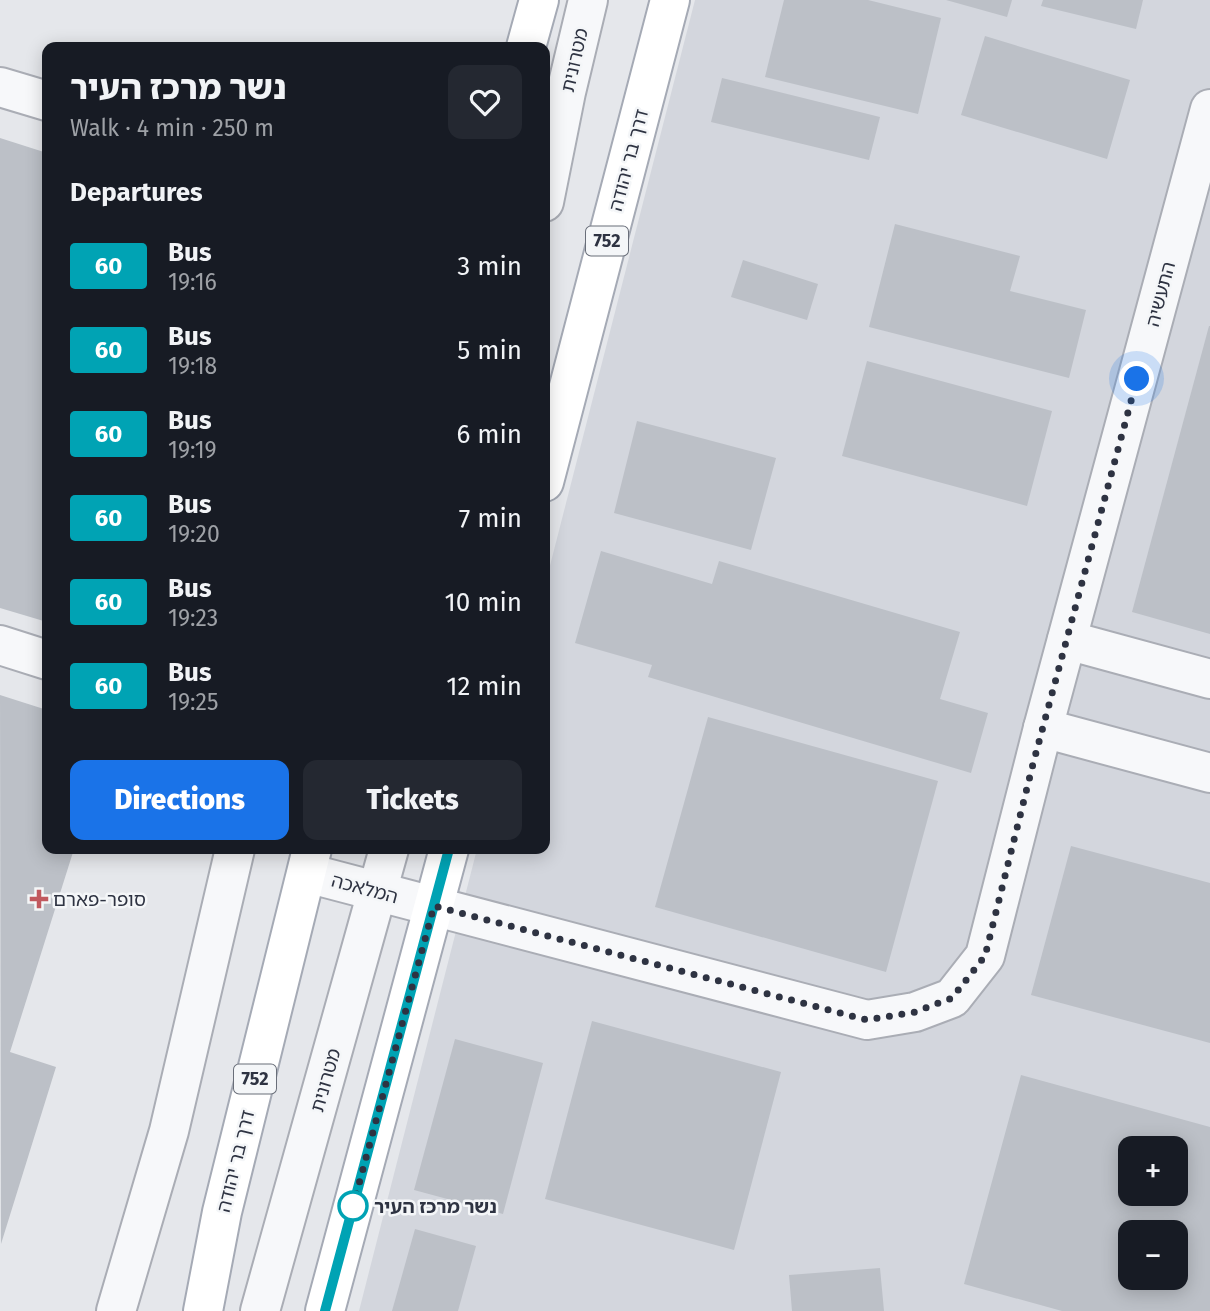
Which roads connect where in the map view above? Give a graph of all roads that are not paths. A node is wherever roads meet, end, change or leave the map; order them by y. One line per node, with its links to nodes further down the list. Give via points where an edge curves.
1 (539, 0): 4 (main road)
2 (588, 0): 6 (street, מטרונית)
3 (670, 0): 7 (main road, דרך בר יהודה / 752)
4 (527, 42)
5 (1210, 109): 8 (street, התעשיה)
6 (550, 172)
7 (550, 459)
8 (1067, 640): 11 (street); 12 (street, התעשיה)
9 (0, 645): 10 (street)
10 (42, 658)
11 (1210, 679)
12 (1042, 728): 13 (street); 20 (street, התעשיה, via 985,956)
13 (1210, 773)
14 (234, 854): 21 (street, via 169,1131)
15 (388, 854): 18 (street, מטרונית)
16 (448, 854): 19 (main road)
17 (310, 861): 18 (street, המלאכה); 22 (main road, דרך בר יהודה / 752, via 222,1212)
18 (378, 892): 19 (street, המלאכה); 23 (street, מטרונית)
19 (434, 906): 20 (street, המלאכה, via 867,1020 915,1012); 24 (main road)
20 (952, 998)
21 (116, 1311)
22 (203, 1311)
23 (260, 1311)
24 (325, 1311)

